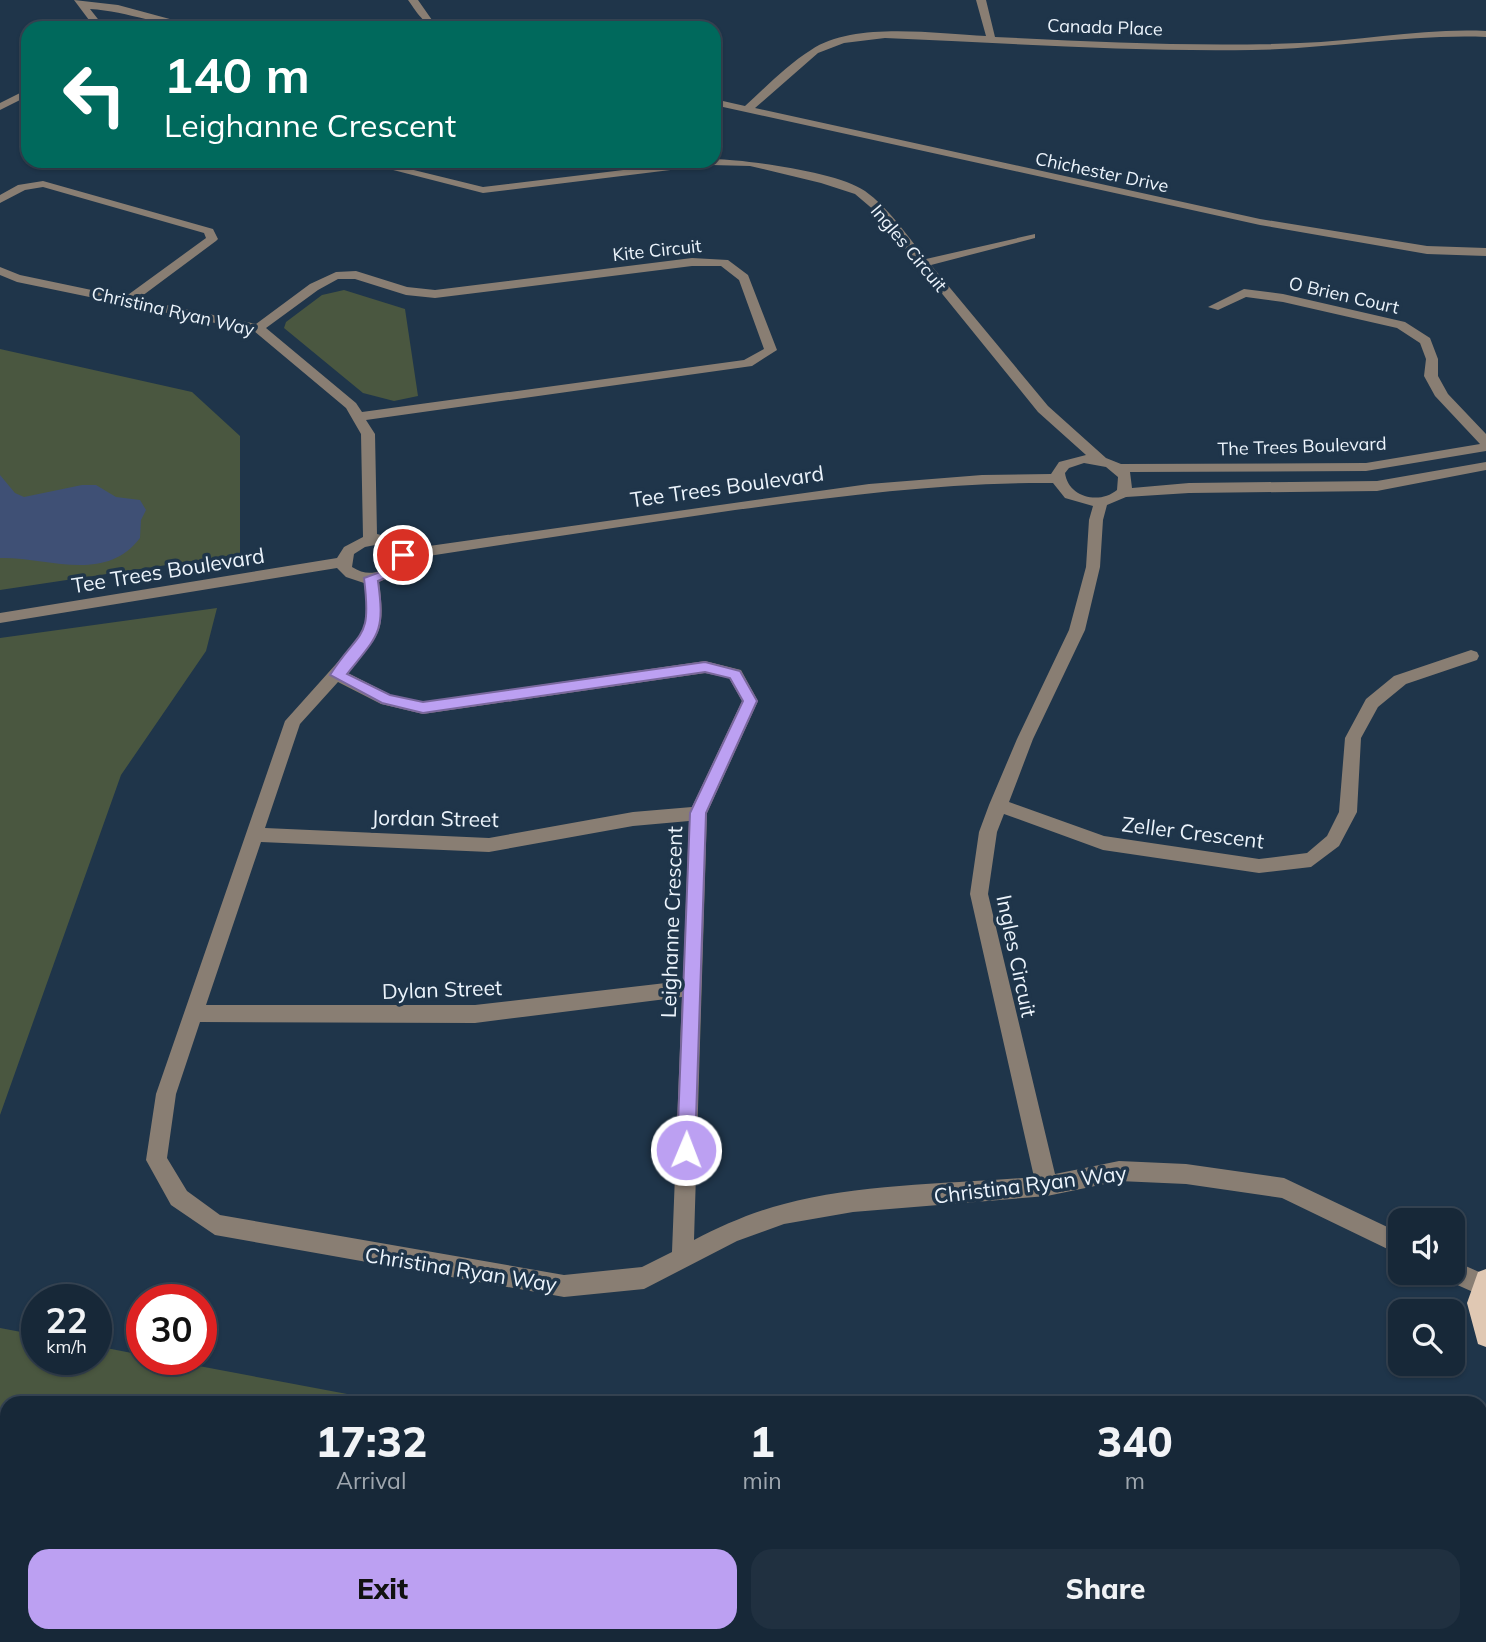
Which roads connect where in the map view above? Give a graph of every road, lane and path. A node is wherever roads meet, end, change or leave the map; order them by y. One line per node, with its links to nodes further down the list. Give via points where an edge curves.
1 (412, 0): 6 (street)
2 (981, 0): 8 (street)
3 (79, 3): 4 (street); 5 (street)
4 (94, 21)
5 (170, 21)
6 (428, 21)
7 (1486, 34): 8 (street, Canada Place, via 1395,36 1302,46)
8 (991, 39): 12 (street, Canada Place, via 885,35 842,40 815,51)
9 (21, 96): 11 (street)
10 (721, 104): 12 (street, Chichester Drive)
11 (0, 107)
12 (747, 110): 18 (street, Chichester Drive, via 1234,217 1427,250)
13 (721, 162): 19 (street, Ingles Circuit, via 750,163 859,192)
14 (391, 168): 15 (street, Ingles Circuit, via 483,190)
15 (642, 168)
16 (0, 200): 21 (street, via 22,187 43,184 209,232 212,240)
17 (1031, 236): 19 (street)
18 (1486, 252)
19 (923, 263): 27 (street, Ingles Circuit, via 1043,408)
20 (0, 271): 21 (street, Christina Ryan Way)
21 (129, 300): 23 (street, Christina Ryan Way)
22 (1214, 307): 25 (street, O Brien Court, via 1244,293 1401,325 1426,341 1431,376 1442,396)
23 (258, 328): 24 (street, Christina Ryan Way); 24 (street, Kite Circuit, via 336,276 356,275 406,291 435,294 692,262 724,263 744,278 771,350 747,363)
24 (358, 416): 33 (street, Christina Ryan Way, via 368,434)
25 (1486, 442)
26 (1486, 447): 29 (street, The Trees Boulevard, via 1366,467)
27 (1100, 460): 29 (street); 30 (street, via 1064,465)
28 (1486, 466): 31 (street, The Trees Boulevard, via 1377,486)
29 (1119, 468): 31 (street, via 1125,477)
30 (1058, 480): 32 (street, via 1070,495); 34 (street, Tee Trees Boulevard, via 998,477 916,482)
31 (1122, 493): 32 (street)
32 (1101, 502): 40 (street, Ingles Circuit, via 1093,567 1077,630)
33 (370, 540): 34 (street, via 389,540); 35 (street, via 354,546)
34 (403, 555): 36 (street, via 397,568)
35 (343, 562): 36 (street, via 351,575); 37 (street, Tee Trees Boulevard)
36 (371, 578): 39 (street, Christina Ryan Way, via 376,615 369,636)
37 (0, 618)
38 (1471, 656): 40 (street, Zeller Crescent, via 1400,680 1372,703 1353,737 1348,812 1333,841 1311,860 1259,866 1103,843)
39 (338, 675): 41 (street, Leighanne Crescent, via 387,700 423,708 705,667 735,674 750,701); 42 (street, Christina Ryan Way, via 293,721)
40 (998, 805): 45 (street, Ingles Circuit, via 988,832 979,894)
41 (698, 813): 42 (street, Jordan Street, via 633,819 489,845); 43 (street, Leighanne Crescent)
42 (254, 835): 44 (street, Christina Ryan Way)
43 (690, 988): 44 (street, Dylan Street, via 475,1014); 47 (street, Leighanne Crescent)
44 (194, 1013): 47 (street, Christina Ryan Way, via 166,1094 156,1160 179,1198 215,1225 564,1286 644,1278)
45 (1047, 1186): 46 (street, Christina Ryan Way, via 1119,1171 1186,1174 1284,1188); 47 (street, Christina Ryan Way, via 853,1202 795,1212 732,1232)
46 (1388, 1238)
47 (683, 1258)
48 (1465, 1275): 49 (street)
49 (1484, 1282): 50 (main road, via 1478,1303)
50 (1486, 1336)

